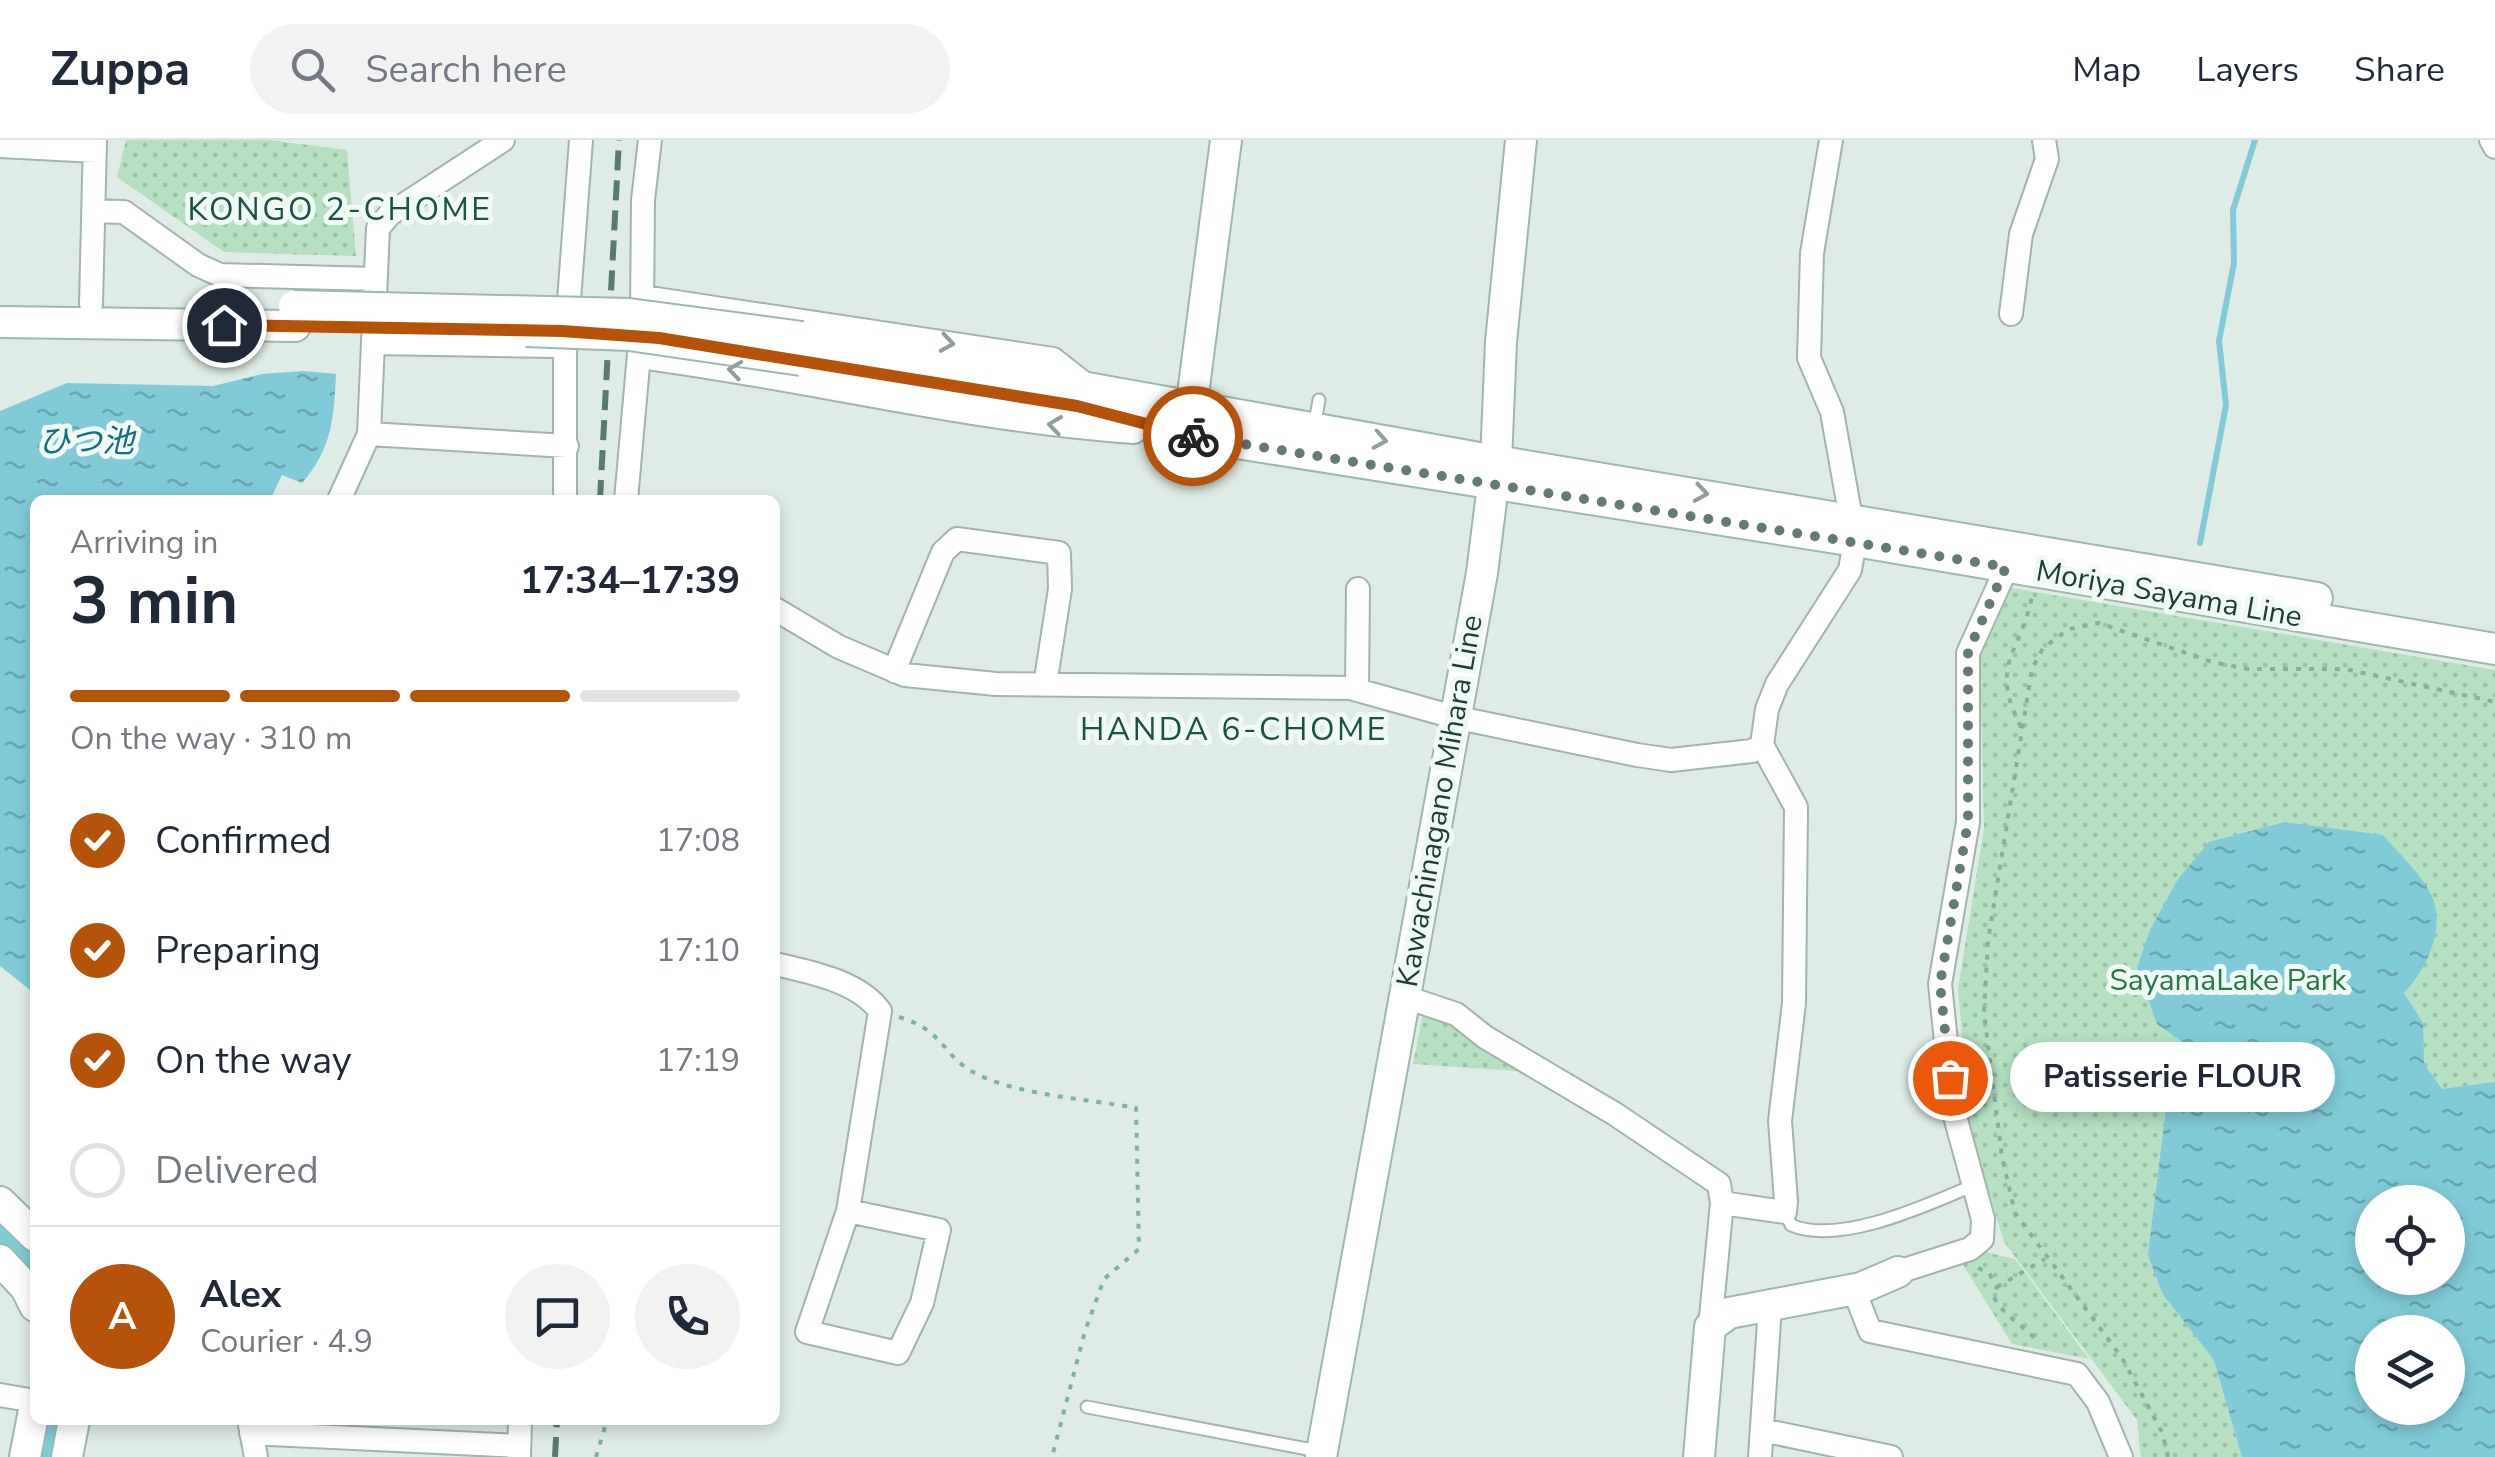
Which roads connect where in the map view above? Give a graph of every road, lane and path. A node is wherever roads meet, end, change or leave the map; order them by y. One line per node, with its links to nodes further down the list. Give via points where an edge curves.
1 (503, 140): 13 (street, via 382,221)
2 (580, 140): 17 (street)
3 (650, 140): 14 (street)
4 (1226, 140): 26 (main road)
5 (1521, 140): 29 (main road, Kawachinagano Mihara Line)
6 (1832, 140): 33 (street, via 1812,253 1809,358 1832,412)
7 (2044, 140): 18 (street, via 2047,159 2021,234)
8 (2491, 140): 11 (street)
9 (95, 145): 10 (street); 12 (street)
10 (0, 146)
11 (2495, 147)
12 (93, 211): 13 (street, via 124,212 220,275); 16 (street)
13 (375, 290): 17 (street); 21 (street)
14 (643, 298): 24 (street); 25 (street, one-way to 25, via 1053,360)
15 (0, 303): 16 (main road, Moriya Sayama Line)
16 (91, 304): 19 (main road, Moriya Sayama Line)
17 (568, 306): 22 (street)
18 (2010, 314)
19 (295, 316): 20 (main road, Moriya Sayama Line); 23 (main road, Moriya Sayama Line, bridge)
20 (0, 322)
21 (374, 343): 22 (street); 27 (street)
22 (565, 346): 28 (street)
23 (801, 349): 25 (main road, Moriya Sayama Line); 26 (main road, Moriya Sayama Line, via 1077,406)
24 (639, 357): 26 (street, one-way to 24, via 1061,427); 32 (street)
25 (1088, 387): 26 (main road, Moriya Sayama Line)
26 (1189, 420): 29 (main road, Moriya Sayama Line); 29 (main road, Moriya Sayama Line, one-way to 29, via 1317,414)
27 (370, 434): 28 (street); 30 (street)
28 (567, 446): 31 (street)
29 (1494, 473): 33 (main road, Moriya Sayama Line); 44 (main road, Kawachinagano Mihara Line)
30 (341, 495)
31 (564, 495)
32 (626, 495)
33 (1854, 529): 34 (main road, Moriya Sayama Line); 38 (main road, Moriya Sayama Line); 46 (street, via 1850,570 1777,684)
34 (2006, 567): 39 (main road, Moriya Sayama Line); 50 (street, via 1968,652 1968,822 1940,984 1953,1109)
35 (2034, 586): 45 (path, via 2008,662 2006,698)
36 (1358, 589): 42 (street)
37 (780, 612): 40 (street)
38 (2495, 628)
39 (2495, 649)
40 (894, 671): 41 (street); 41 (street, via 943,552 957,539 1059,553 1060,589)
41 (1044, 685): 42 (street)
42 (1357, 690): 44 (street)
43 (2495, 702): 45 (path, via 2345,669 2248,669 2212,662 2099,623 2069,630 2043,648 2032,669)
44 (1454, 717): 46 (street, via 1670,760); 48 (main road, Kawachinagano Mihara Line)
45 (2022, 728): 57 (path, via 1988,941 1984,1013 2015,1213)
46 (1762, 745): 54 (street, via 1796,807 1794,1003 1780,1121)
47 (780, 965): 49 (street, via 822,975 872,1000)
48 (1405, 997): 52 (street, via 1456,1014 1615,1114 1719,1184); 77 (main road, Kawachinagano Mihara Line)
49 (880, 1011): 53 (street); 82 (path, via 927,1025 970,1070 995,1081 1136,1108 1139,1249 1104,1279)
50 (1972, 1186): 54 (lane, via 1864,1224 1804,1231); 56 (street, via 1982,1239)
51 (0, 1202): 55 (main road)
52 (1722, 1203): 54 (street); 64 (street)
53 (848, 1211): 53 (street, via 806,1332 898,1353 922,1302 939,1230)
54 (1785, 1212)
55 (30, 1224)
56 (1961, 1252): 59 (street); 60 (path, via 1964,1262 1989,1273)
57 (2045, 1259): 60 (path); 87 (path, via 2122,1358 2162,1432)
58 (0, 1260): 62 (main road)
59 (1898, 1272): 61 (main road)
60 (1997, 1287): 65 (path, via 2001,1311 2040,1343)
61 (1854, 1290): 63 (main road); 65 (street, via 1870,1330)
62 (30, 1296)
63 (1770, 1306): 64 (main road, via 1729,1313); 75 (street)
64 (1710, 1327): 83 (main road)
65 (2046, 1367): 86 (street, via 2077,1374 2098,1402)
66 (0, 1395): 67 (street)
67 (30, 1402)
68 (1088, 1407): 77 (lane)
69 (31, 1425): 78 (main road)
70 (73, 1425): 79 (main road)
71 (520, 1425): 76 (street)
72 (606, 1425): 81 (path)
73 (250, 1426): 74 (street); 80 (street)
74 (385, 1429): 76 (street)
75 (1762, 1430): 84 (street); 85 (street)
76 (519, 1451)
77 (1322, 1454)
78 (25, 1457)
79 (68, 1457)
80 (256, 1457)
81 (596, 1457)
82 (1052, 1457)
83 (1699, 1457)
84 (1760, 1457)
85 (1891, 1457)
86 (2121, 1457)
87 (2168, 1457)

